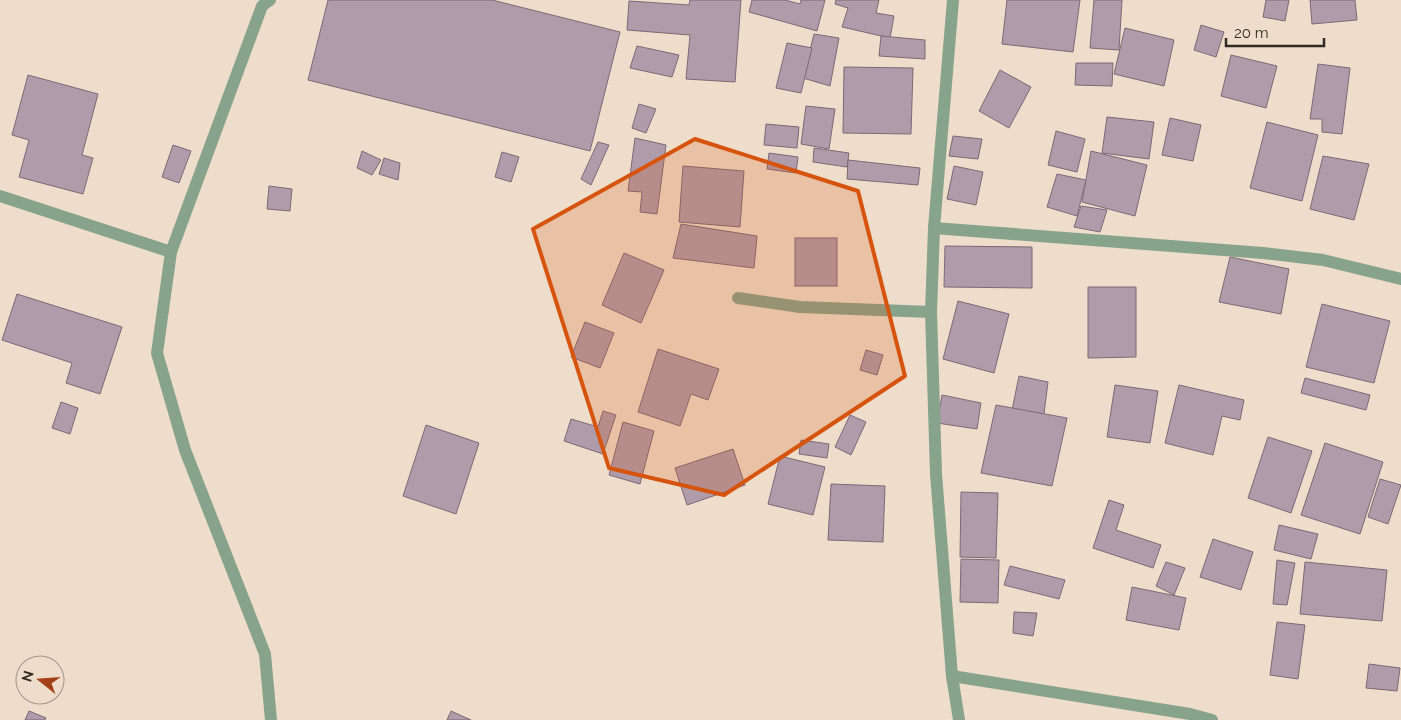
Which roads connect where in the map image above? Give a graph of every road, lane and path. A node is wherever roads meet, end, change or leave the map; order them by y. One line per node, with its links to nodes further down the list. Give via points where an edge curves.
1 (270, 0): 5 (street, via 262,6)
2 (953, 0): 4 (street)
3 (0, 196): 5 (street)
4 (934, 228): 6 (street, via 1263,253 1324,260); 8 (street)
5 (171, 252): 10 (street, via 157,353 185,450 265,654)
6 (1401, 279)
7 (738, 298): 8 (street, via 800,307)
8 (931, 312): 9 (street, via 936,474)
9 (952, 676): 11 (street); 12 (street)
10 (270, 720)
11 (959, 720)
12 (1212, 720)

